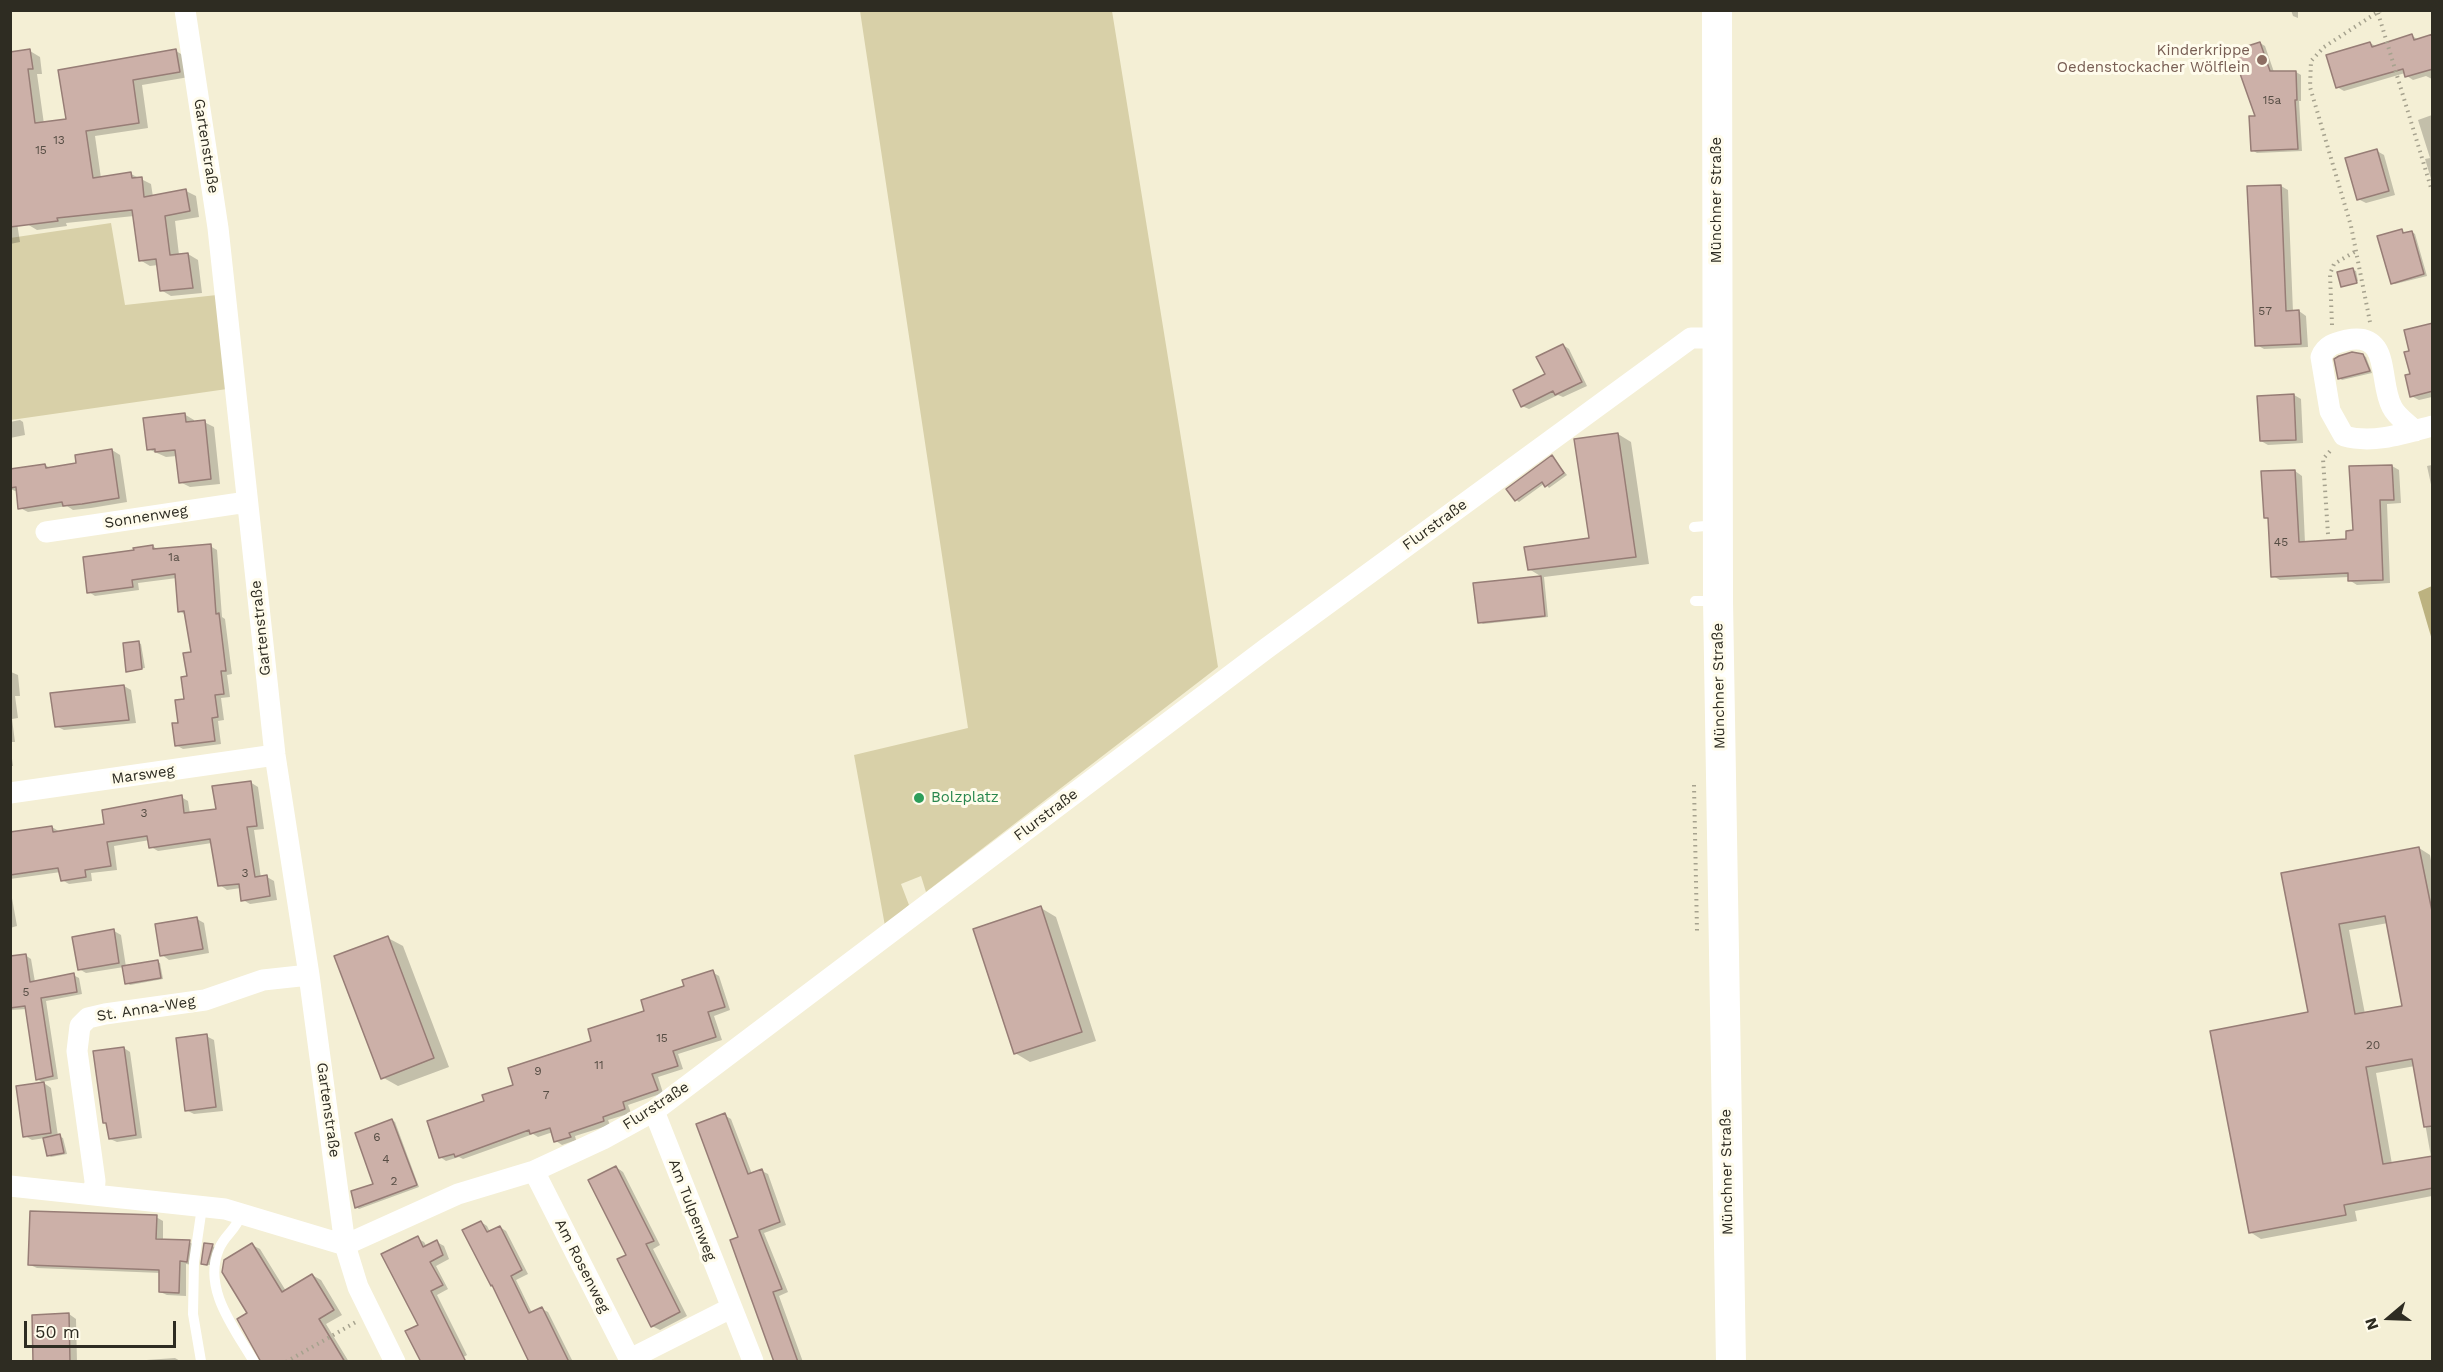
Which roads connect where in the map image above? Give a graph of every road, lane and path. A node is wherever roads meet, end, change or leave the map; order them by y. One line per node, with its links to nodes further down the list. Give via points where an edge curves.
1 (185, 10): 11 (street, Gartenstraße, via 218,228)
2 (1717, 10): 6 (main road, Münchner Straße)
3 (2379, 12): 4 (path); 5 (path, via 2324,47 2311,61 2310,87)
4 (2433, 191)
5 (2356, 251): 7 (path, via 2370,316); 8 (path, via 2334,264 2330,274)
6 (1717, 338): 17 (street, Flurstraße, via 1691,338 1267,648); 32 (main road, Münchner Straße, via 1706,526 1706,601)
7 (2370, 341): 8 (street, via 2360,338); 9 (street, via 2381,364 2392,407)
8 (2332, 344): 10 (street, via 2321,357 2330,411)
9 (2424, 429): 10 (street, via 2360,440)
10 (2344, 436): 13 (path, via 2323,459)
11 (247, 502): 12 (street, Sonnenweg); 14 (street, Gartenstraße)
12 (46, 532)
13 (2328, 534)
14 (275, 755): 15 (street, Marsweg); 16 (street, Gartenstraße)
15 (10, 793)
16 (309, 975): 20 (street, St. Anna-Weg, via 263,980 206,1000 105,1014 88,1018 80,1026 77,1051); 23 (street, Gartenstraße)
17 (654, 1111): 18 (street, Flurstraße); 24 (street, Am Tulpenweg)
18 (534, 1171): 23 (street, Flurstraße, via 458,1194); 26 (street, Am Rosenweg)
19 (10, 1186): 20 (street)
20 (94, 1195): 21 (street)
21 (202, 1206): 22 (street); 27 (lane, via 194,1262 194,1314)
22 (241, 1214): 23 (street); 30 (lane, via 237,1226 218,1249 216,1277 220,1303)
23 (345, 1245): 25 (street, Gartenstraße)
24 (731, 1308): 26 (street); 29 (street, Am Tulpenweg)
25 (370, 1313): 28 (path); 31 (street, Gartenstraße)
26 (630, 1360)
27 (201, 1361)
28 (289, 1361)
29 (753, 1361)
30 (254, 1362)
31 (395, 1362)
32 (1731, 1362)

